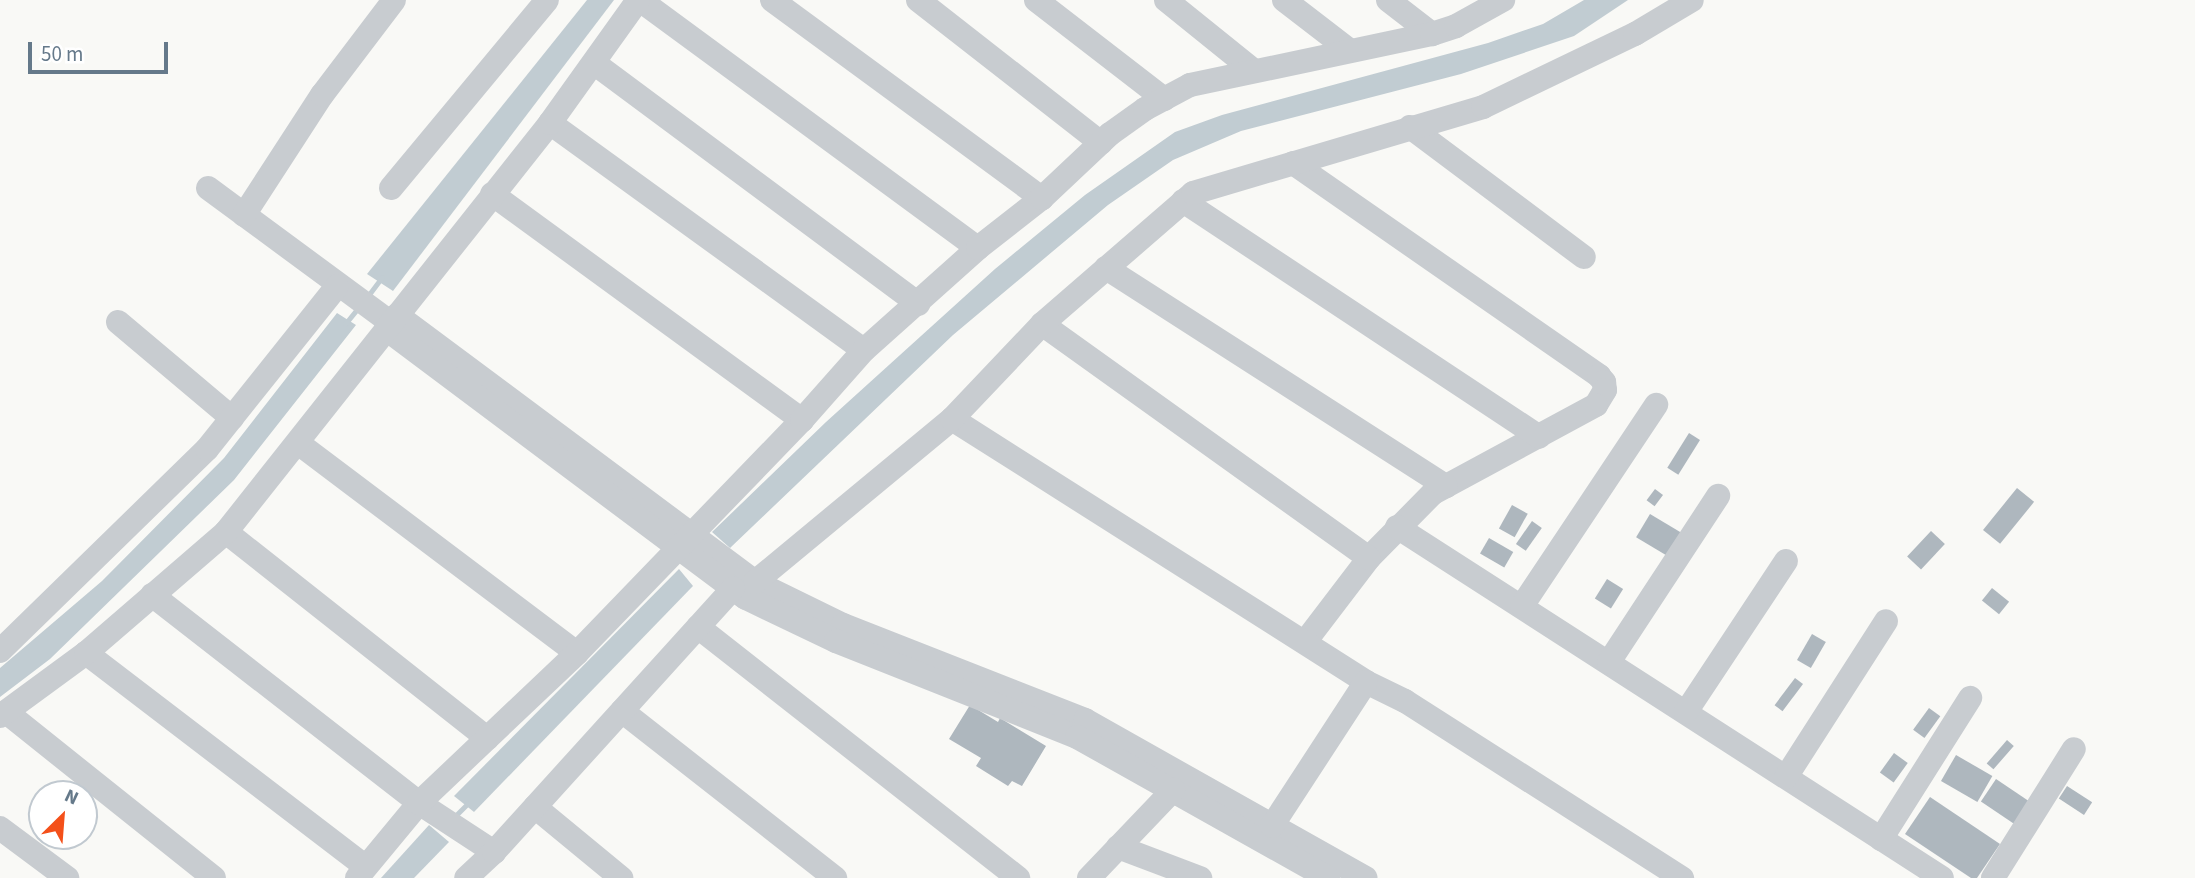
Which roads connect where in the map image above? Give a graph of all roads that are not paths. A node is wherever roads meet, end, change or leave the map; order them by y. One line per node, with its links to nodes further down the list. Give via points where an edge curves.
1 (394, 0): 26 (street, via 322,95)
2 (547, 0): 22 (street)
3 (639, 0): 14 (street); 27 (street)
4 (772, 0): 24 (street)
5 (918, 0): 19 (street)
6 (1036, 0): 16 (street)
7 (1166, 0): 15 (street)
8 (1284, 0): 13 (street)
9 (1388, 0): 12 (street)
10 (1503, 0): 12 (street)
11 (1692, 0): 18 (street, via 1635,34 1483,107)
12 (1432, 34): 13 (street)
13 (1349, 50): 15 (street)
14 (594, 63): 17 (street); 31 (street)
15 (1254, 71): 16 (street, via 1190,85)
16 (1164, 99): 19 (street)
17 (550, 123): 23 (street); 35 (street)
18 (1410, 127): 20 (street); 28 (street)
19 (1101, 143): 24 (street)
20 (1293, 163): 25 (street, via 1193,193); 40 (street, via 1599,376 1604,382 1601,401)
21 (208, 188): 26 (street)
22 (391, 188)
23 (492, 194): 33 (street); 39 (street)
24 (1042, 198): 27 (street)
25 (1183, 201): 29 (street); 40 (street)
26 (244, 215): 30 (street)
27 (978, 248): 31 (street)
28 (1584, 257)
29 (1106, 268): 34 (street); 42 (street)
30 (343, 290): 33 (street); 37 (street)
31 (918, 304): 35 (street)
32 (118, 322): 37 (street)
33 (391, 322): 41 (street); 46 (street)
34 (1042, 324): 38 (street); 47 (street)
35 (864, 350): 39 (street)
36 (1656, 405): 51 (street)
37 (232, 418): 55 (street, via 207,449)
38 (952, 419): 49 (street); 54 (street)
39 (802, 420): 46 (street)
40 (1539, 437): 42 (street)
41 (298, 443): 45 (street); 57 (street)
42 (1446, 486): 44 (street)
43 (1718, 496): 58 (street)
44 (1397, 527): 47 (street); 51 (street)
45 (226, 532): 50 (street); 64 (street)
46 (686, 542): 49 (street); 57 (street)
47 (1369, 558): 54 (street)
48 (1786, 561): 62 (street)
49 (744, 585): 53 (street); 67 (street, via 746,598 836,641 1077,737); 70 (street, via 1085,720)
50 (152, 595): 56 (street); 69 (street)
51 (1522, 606): 58 (street)
52 (1886, 621): 66 (street)
53 (698, 627): 61 (street); 81 (street)
54 (1305, 642): 59 (street)
55 (0, 651)
56 (86, 653): 63 (street); 75 (street)
57 (577, 653): 64 (street)
58 (1609, 662): 62 (street)
59 (1366, 682): 70 (street); 86 (street, via 1405,701)
60 (1970, 698): 72 (street)
61 (622, 711): 68 (street); 80 (street)
62 (1686, 712): 66 (street)
63 (3, 714): 77 (street)
64 (487, 738): 69 (street)
65 (2074, 750): 88 (street)
66 (1786, 777): 72 (street)
67 (1173, 790): 73 (street); 84 (street)
68 (535, 807): 74 (street); 79 (street)
69 (430, 808): 74 (street); 75 (street)
70 (1272, 825): 85 (street)
71 (0, 828): 76 (street)
72 (1881, 839): 87 (street)
73 (1118, 847): 82 (street); 83 (street)
74 (494, 852): 78 (street)
75 (362, 872)
76 (67, 878)
77 (214, 878)
78 (466, 878)
79 (621, 878)
80 (835, 878)
81 (1018, 878)
82 (1089, 878)
83 (1200, 878)
84 (1328, 878)
85 (1365, 878)
86 (1682, 878)
87 (1942, 878)
88 (1993, 878)

